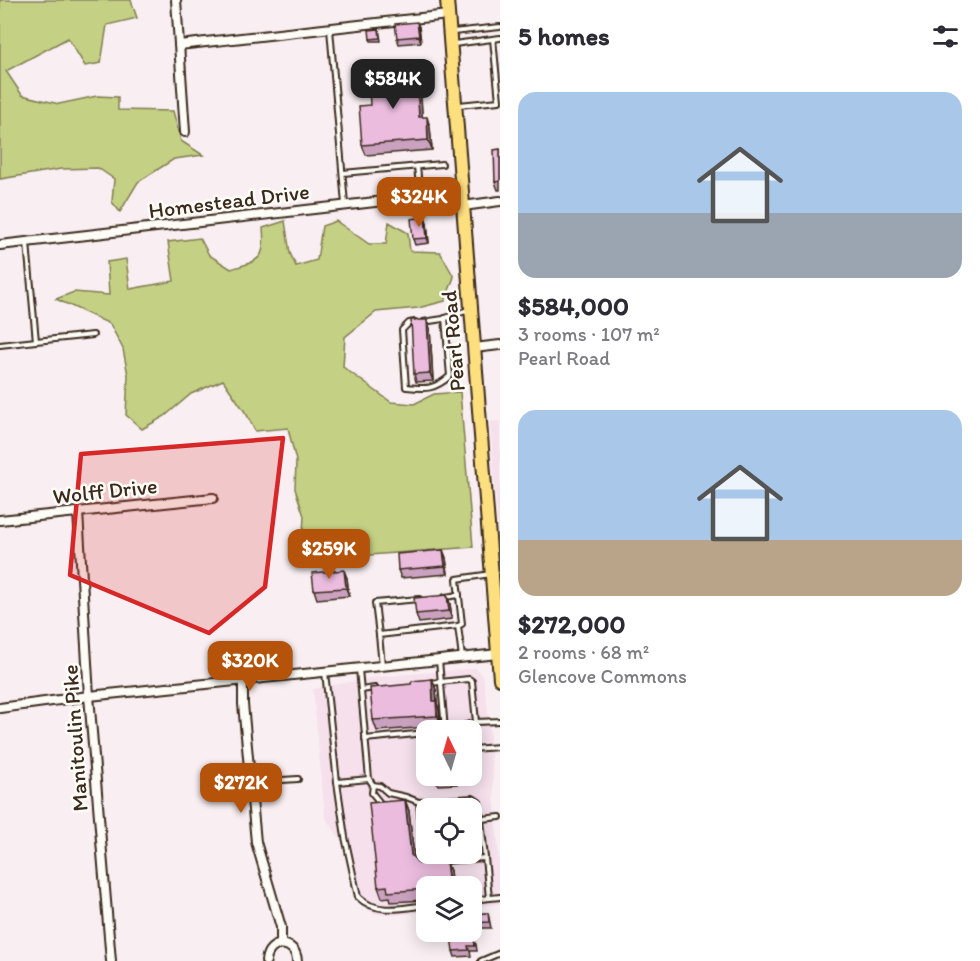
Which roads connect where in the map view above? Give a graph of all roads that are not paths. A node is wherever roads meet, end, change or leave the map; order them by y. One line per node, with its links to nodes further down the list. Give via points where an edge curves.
1 (176, 0): 9 (street)
2 (447, 0): 3 (main road, Pearl Road)
3 (448, 15): 5 (street); 6 (main road, Pearl Road)
4 (500, 27): 6 (lane)
5 (330, 28): 9 (street); 15 (lane)
6 (450, 38): 8 (lane); 11 (main road, Pearl Road)
7 (500, 38): 8 (lane)
8 (493, 39): 10 (lane)
9 (179, 45): 12 (street)
10 (500, 101): 11 (lane)
11 (455, 106): 16 (main road, Pearl Road)
12 (185, 132)
13 (442, 164): 14 (lane)
14 (417, 166): 15 (lane); 17 (lane)
15 (343, 173): 19 (lane)
16 (462, 192): 17 (street, Homestead Drive); 20 (main road, Pearl Road)
17 (420, 197): 19 (street, Homestead Drive)
18 (500, 201): 20 (street)
19 (346, 205): 21 (street, Homestead Drive)
20 (463, 206): 23 (main road, Pearl Road)
21 (27, 242): 22 (street, Homestead Drive); 26 (lane)
22 (0, 245)
23 (471, 309): 24 (lane); 29 (main road, Pearl Road)
24 (445, 318): 24 (lane, via 409,323 402,330 406,387 438,386 450,376)
25 (93, 335): 26 (lane)
26 (36, 341): 27 (lane)
27 (0, 345)
28 (500, 345): 29 (street)
29 (474, 348): 33 (main road, Pearl Road)
30 (213, 498): 31 (street, Wolff Drive)
31 (78, 512): 32 (street, Wolff Drive); 51 (street, Manitoulin Pike)
32 (0, 520)
33 (492, 574): 34 (lane, via 457,579); 39 (main road, Pearl Road)
34 (459, 595): 35 (lane); 37 (lane, via 462,624)
35 (437, 597)
36 (426, 598): 38 (lane, via 375,603)
37 (458, 626): 38 (lane); 40 (lane)
38 (379, 635): 42 (lane)
39 (499, 654): 40 (street); 45 (main road, Pearl Road)
40 (462, 657): 41 (street)
41 (438, 659): 42 (street); 47 (lane)
42 (382, 666): 43 (street)
43 (358, 668): 44 (street); 50 (lane)
44 (325, 671): 46 (street); 63 (lane)
45 (500, 679)
46 (243, 680): 51 (street); 64 (street)
47 (441, 682): 48 (lane); 53 (lane); 54 (lane, via 472,681)
48 (429, 683)
49 (383, 688): 50 (lane)
50 (361, 690): 58 (lane)
51 (89, 696): 52 (street); 79 (street, Manitoulin Pike)
52 (0, 708)
53 (446, 720)
54 (476, 720)
55 (500, 721): 56 (lane)
56 (482, 722)
57 (416, 734): 58 (lane)
58 (365, 739): 61 (lane)
59 (500, 747): 60 (lane)
60 (482, 748)
61 (369, 778): 63 (lane); 65 (lane)
62 (298, 779): 64 (lane)
63 (337, 782): 76 (lane, via 358,897 385,910)
64 (250, 783): 77 (street, via 256,842 281,927)
65 (373, 785): 66 (lane); 68 (lane, via 376,800)
66 (416, 802): 67 (lane)
67 (404, 807)
68 (390, 808)
69 (500, 817): 70 (lane)
70 (482, 819): 72 (lane)
71 (482, 858): 72 (lane)
72 (485, 858): 74 (lane)
73 (500, 897): 74 (lane)
74 (489, 898): 75 (lane)
75 (482, 899)
76 (416, 906)
77 (281, 944): 80 (street, via 272,947); 81 (street, via 291,946)
78 (500, 952): 82 (lane)
79 (111, 961)
80 (266, 961)
81 (297, 961)
82 (481, 961)

